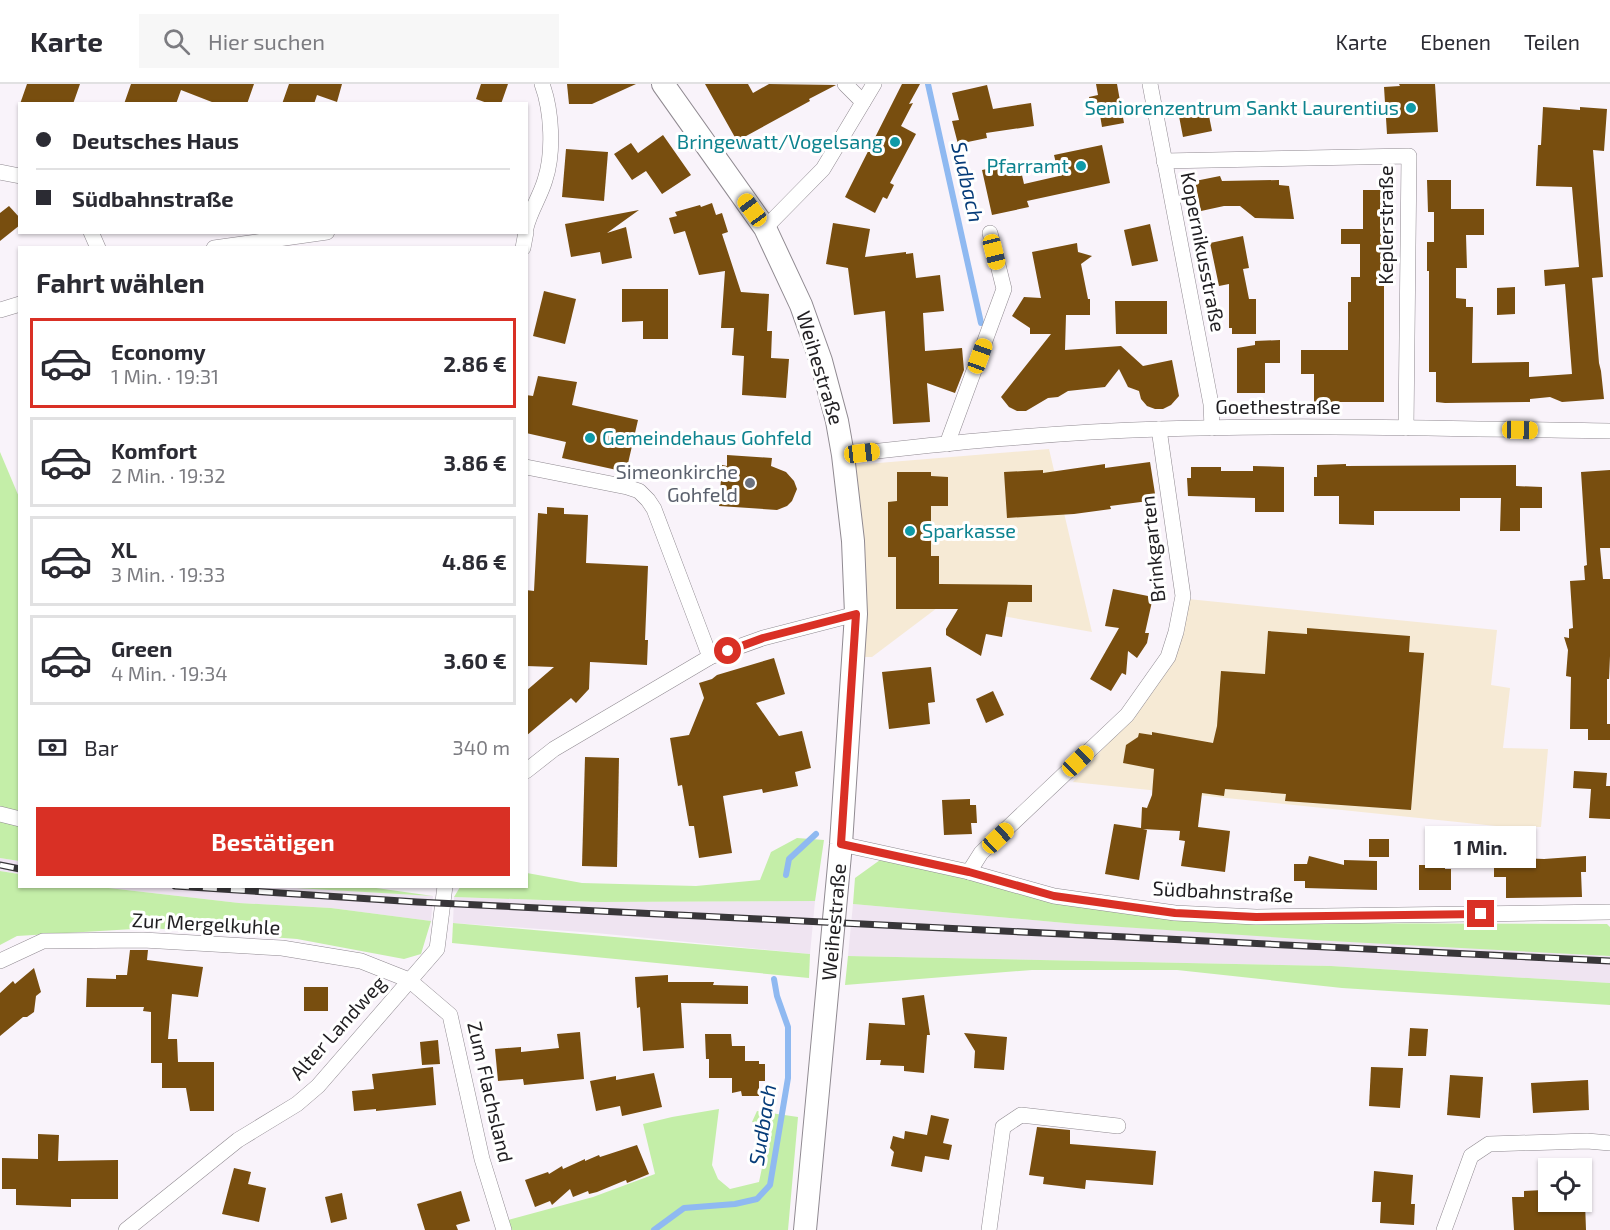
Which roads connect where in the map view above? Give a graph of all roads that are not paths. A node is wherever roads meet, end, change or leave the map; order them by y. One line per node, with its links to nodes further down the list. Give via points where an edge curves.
1 (542, 84): 10 (street, via 552,133 546,179)
2 (663, 84): 11 (main road, Weihestraße)
3 (845, 84): 6 (street)
4 (874, 84): 6 (street)
5 (1150, 84): 7 (street, Kopernikusstraße)
6 (863, 102): 11 (street, via 823,169)
7 (1164, 161): 17 (street, Kopernikusstraße, via 1211,404); 18 (street, Keplerstraße, via 1408,156)
8 (0, 172): 9 (street)
9 (18, 176)
10 (528, 224)
11 (765, 228): 22 (main road, Weihestraße, via 818,352)
12 (990, 233): 21 (street, via 1004,290)
13 (313, 234): 14 (street)
14 (228, 246)
15 (18, 305): 16 (street)
16 (0, 310)
17 (1212, 428): 18 (street, Goethestraße); 19 (street, Goethestraße)
18 (1406, 428): 20 (street, Goethestraße)
19 (1159, 429): 21 (street, Goethestraße); 30 (street, Brinkgarten, via 1183,596 1168,657 1127,715 981,853)
20 (1610, 431)
21 (947, 444): 22 (street, Goethestraße)
22 (843, 455): 24 (main road, Weihestraße)
23 (528, 467): 25 (street, via 627,487 648,500)
24 (856, 614): 25 (street, via 763,638); 29 (main road, Weihestraße)
25 (710, 657): 26 (street, via 554,749)
26 (528, 769)
27 (0, 814): 28 (street)
28 (18, 818)
29 (841, 844): 30 (street, Südbahnstraße); 39 (main road, Weihestraße)
30 (969, 872): 32 (street, Südbahnstraße, via 1054,896 1175,913 1256,917)
31 (445, 888): 34 (street, Alter Landweg, via 437,949)
32 (1610, 912)
33 (0, 961): 34 (street, Zur Mergelkuhle, via 42,941 143,940 282,948 361,961)
34 (409, 980): 37 (street, Alter Landweg, via 318,1086 297,1104 238,1140); 38 (street, Zum Flachsland, via 450,1015 482,1158)
35 (1118, 1126): 40 (street, via 1021,1115 1003,1127)
36 (1610, 1143): 41 (street, via 1489,1144 1471,1156)
37 (126, 1230)
38 (504, 1230)
39 (805, 1230)
40 (989, 1230)
41 (1444, 1230)

